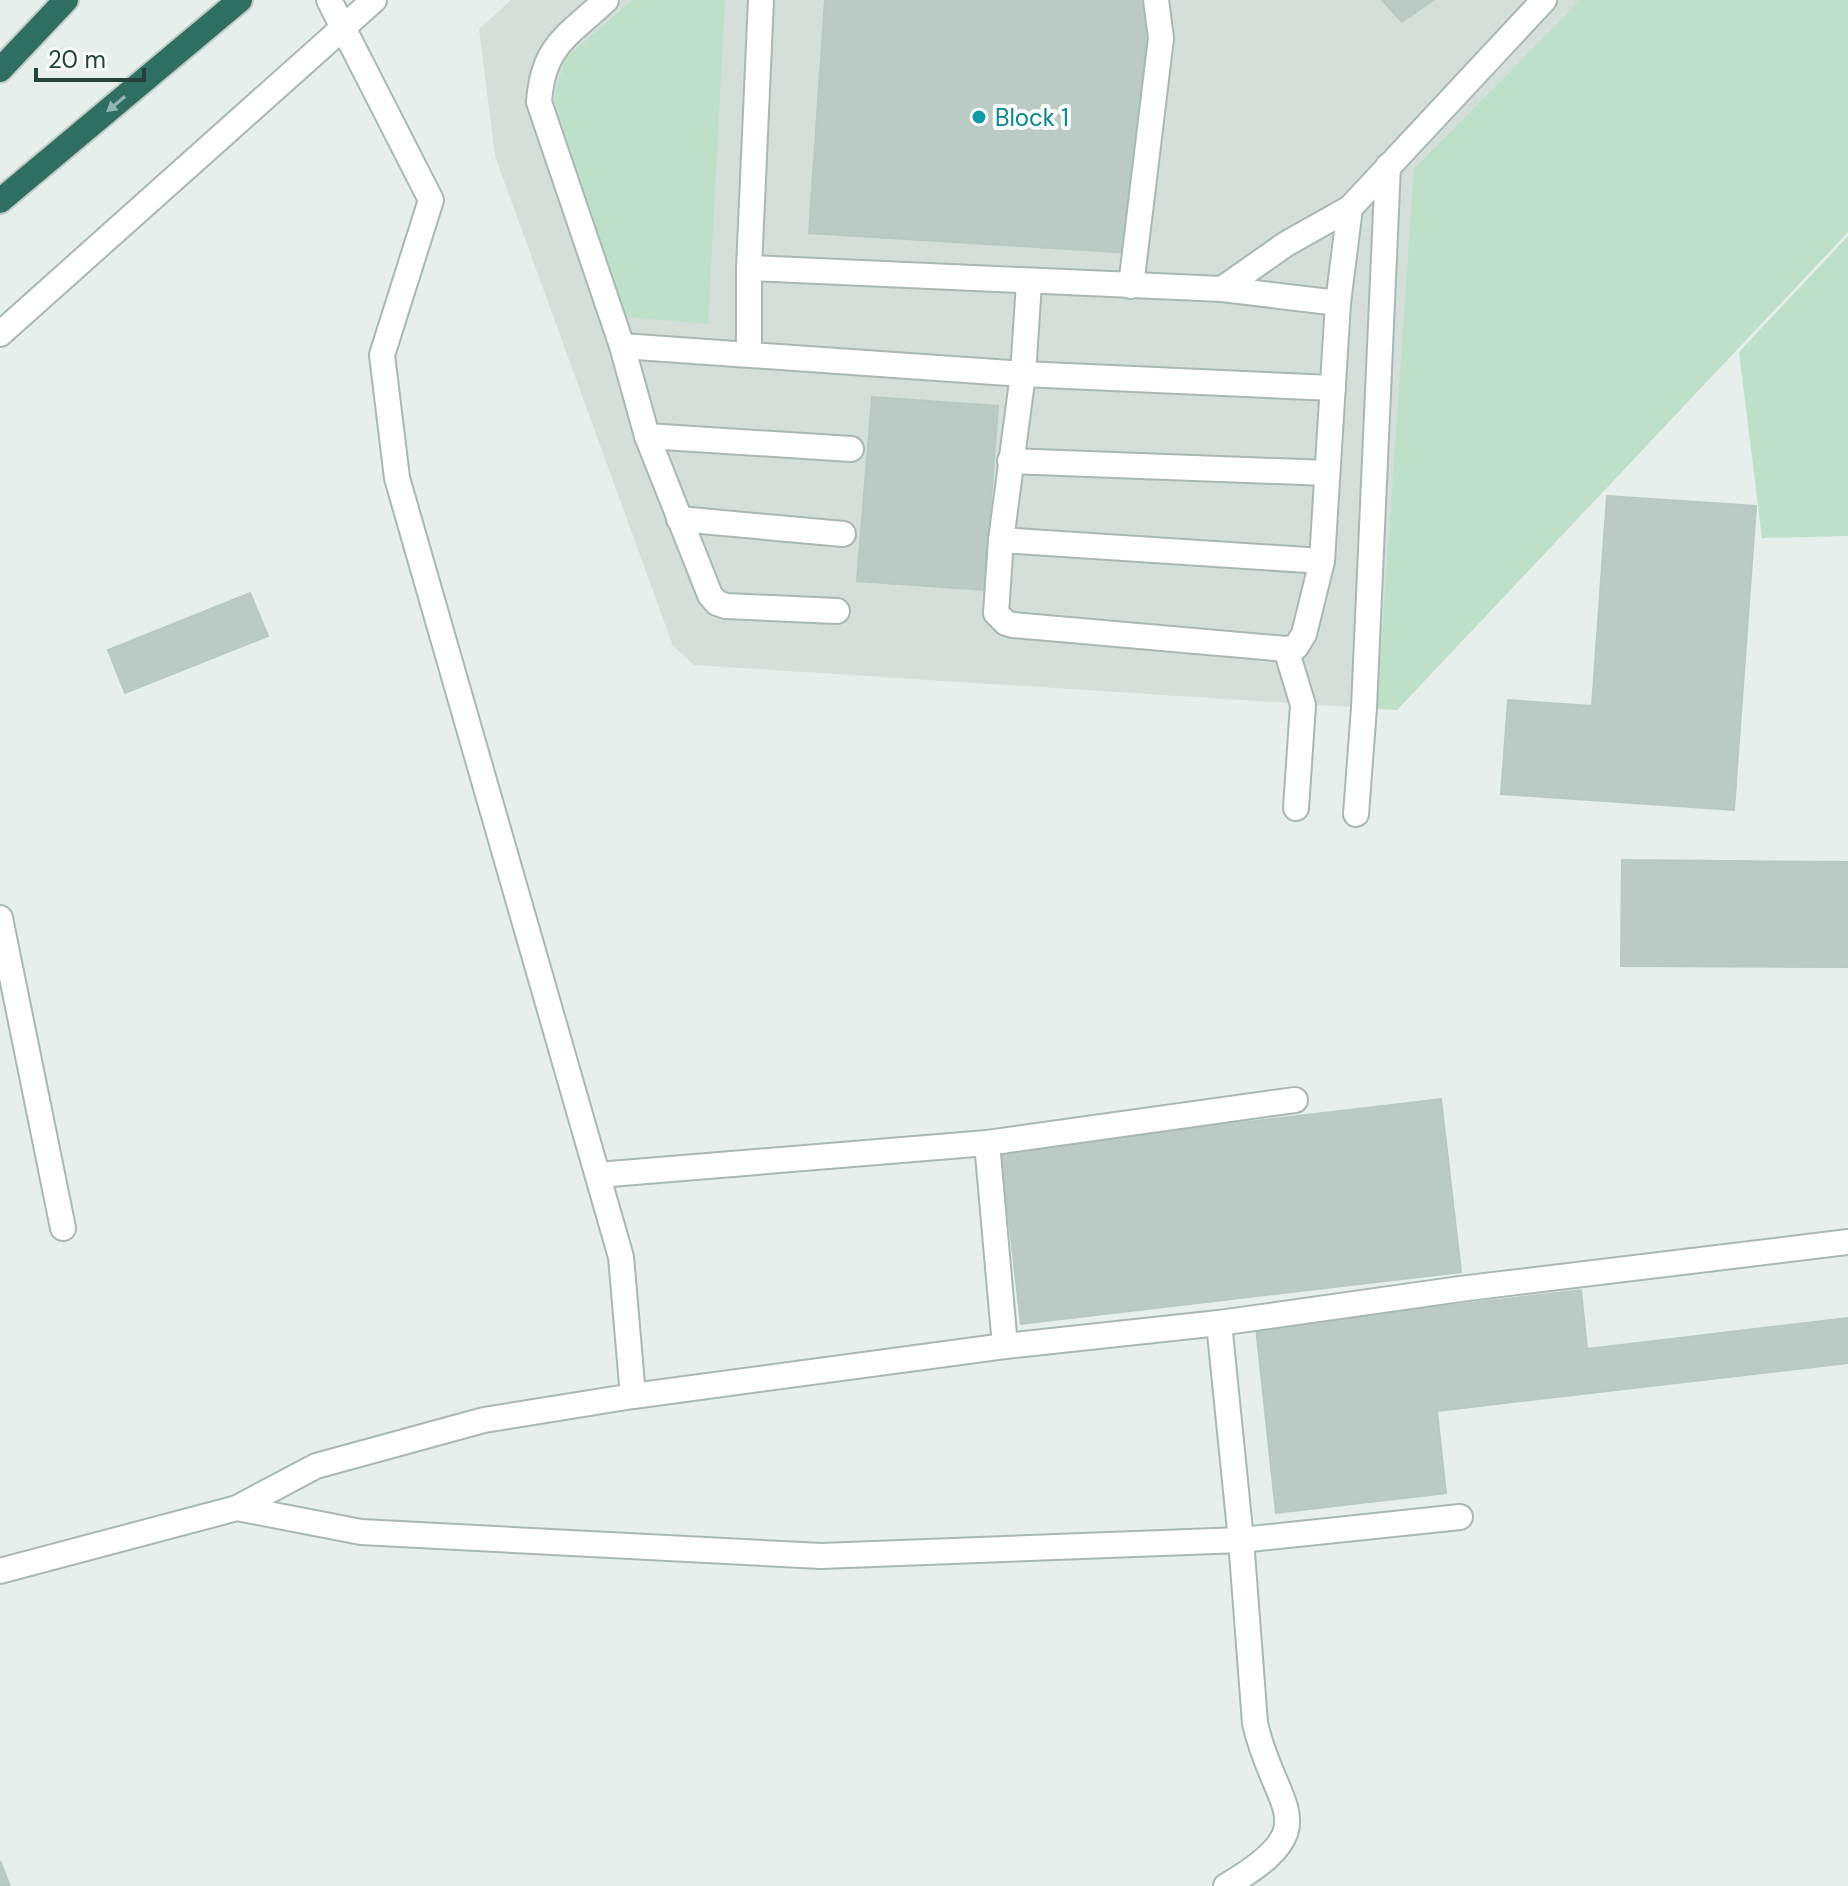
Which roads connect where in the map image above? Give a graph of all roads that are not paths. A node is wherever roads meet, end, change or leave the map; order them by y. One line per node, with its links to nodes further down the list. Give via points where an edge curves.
1 (66, 0): 10 (highway)
2 (240, 0): 12 (highway, one-way to 12)
3 (329, 0): 9 (street)
4 (374, 0): 9 (street)
5 (606, 0): 20 (street, via 548,58 539,102)
6 (761, 0): 14 (street)
7 (1156, 0): 16 (street, via 1161,38)
8 (1544, 0): 11 (street)
9 (343, 26): 19 (street); 39 (street, via 431,200 382,355 397,478)
10 (0, 70)
11 (1388, 166): 13 (street); 35 (street)
12 (0, 201)
13 (1350, 208): 17 (street); 18 (street)
14 (749, 268): 15 (street); 21 (street)
15 (1029, 283): 16 (street); 22 (street)
16 (1131, 286): 17 (street)
17 (1222, 289): 18 (street)
18 (1338, 303): 23 (street)
19 (0, 334)
20 (622, 346): 21 (street); 24 (street)
21 (749, 354): 22 (street)
22 (1023, 374): 23 (street); 26 (street)
23 (1333, 388): 27 (street)
24 (647, 436): 25 (street); 28 (street)
25 (851, 449)
26 (1010, 461): 27 (street); 30 (street)
27 (1327, 473): 31 (street)
28 (679, 519): 29 (street); 32 (street, via 705,588 717,603)
29 (843, 534)
30 (1001, 540): 31 (street); 33 (street, via 995,608 1006,623)
31 (1322, 561): 33 (street, via 1304,634 1296,647)
32 (837, 611)
33 (1286, 649): 34 (street, via 1303,705)
34 (1296, 808)
35 (1356, 814)
36 (1, 924): 40 (street)
37 (1295, 1100): 38 (street)
38 (987, 1143): 39 (street); 43 (street)
39 (598, 1175): 44 (street, via 621,1257)
40 (63, 1228)
41 (1848, 1242): 42 (street)
42 (1219, 1323): 43 (street); 47 (street)
43 (1005, 1346): 44 (street)
44 (633, 1396): 45 (street, via 484,1420 316,1466)
45 (237, 1508): 47 (street, via 361,1532 821,1556); 48 (street)
46 (1460, 1517): 47 (street)
47 (1241, 1540): 49 (street, via 1255,1723 1287,1807 1288,1824 1268,1858)
48 (0, 1571)
49 (1226, 1886)

